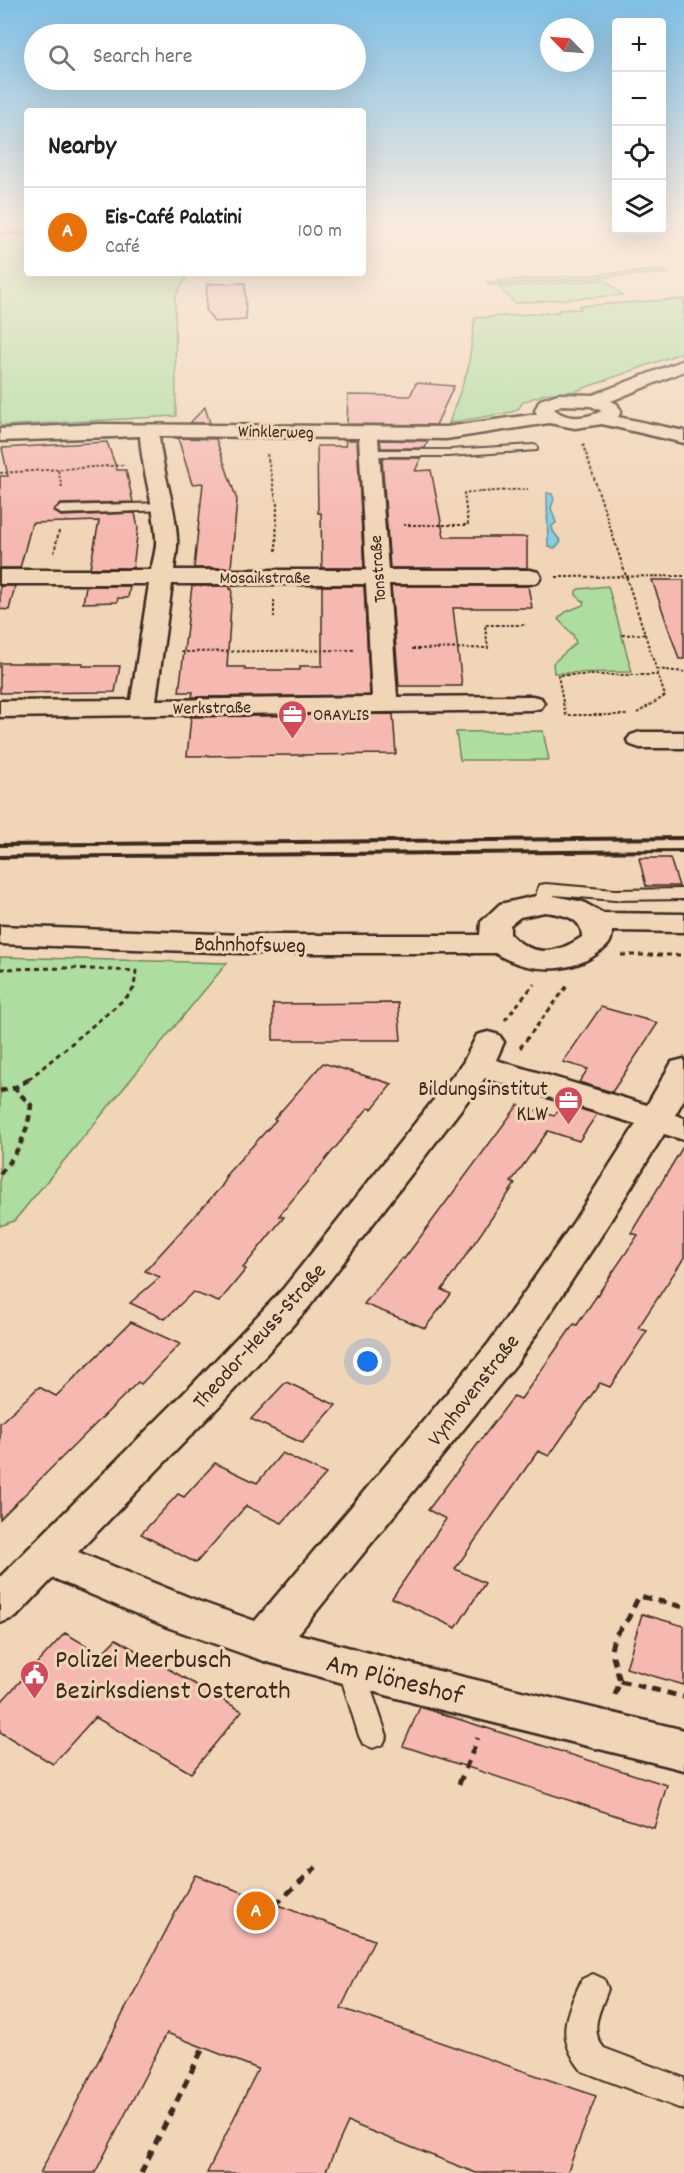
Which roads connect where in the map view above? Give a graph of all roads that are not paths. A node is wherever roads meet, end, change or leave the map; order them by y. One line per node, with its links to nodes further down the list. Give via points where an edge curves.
1 (684, 364): 2 (street, Winklerweg)
2 (599, 410): 5 (street); 6 (street, Winklerweg, via 574,399 552,402 544,410 552,417)
3 (144, 430): 4 (street, Winklerweg); 6 (street, Winklerweg); 8 (street, via 150,434 151,464)
4 (0, 435)
5 (684, 437)
6 (368, 443): 7 (lane, via 448,453); 10 (street, Tonstraße)
7 (533, 448)
8 (163, 507): 9 (lane); 12 (street, via 167,540)
9 (61, 510)
10 (377, 576): 12 (street, Mosaikstraße); 13 (street, Mosaikstraße); 15 (street, Tonstraße)
11 (0, 577): 12 (street, Mosaikstraße)
12 (162, 577): 16 (street)
13 (530, 577)
14 (531, 703): 15 (street, Werkstraße)
15 (385, 705): 16 (street, Werkstraße)
16 (142, 708): 17 (street, Werkstraße)
17 (0, 709)
18 (640, 740): 19 (street)
19 (684, 740)
20 (684, 894): 21 (lane, via 615,895 546,889)
21 (545, 903): 23 (street, via 570,907 588,916); 24 (street, via 522,905 504,913)
22 (684, 923): 23 (street)
23 (596, 931): 24 (street, via 584,952 562,959 512,952); 26 (street)
24 (497, 934): 25 (street, Bahnhofsweg, via 242,944)
25 (0, 935)
26 (684, 936)
27 (684, 1069): 28 (street, Vynhovenstraße)
28 (670, 1124): 29 (street, Theodor-Heuss-Straße, via 489,1060 296,1298); 31 (street, Vynhovenstraße, via 586,1231 503,1353)
29 (46, 1557): 30 (street, Theodor-Heuss-Straße); 31 (street, Am Plöneshof)
30 (0, 1605)
31 (264, 1643): 32 (street, Am Plöneshof)
32 (351, 1668): 33 (lane); 34 (street, Am Plöneshof)
33 (373, 1736)
34 (684, 1750)
35 (593, 1989): 36 (lane, via 578,2034 582,2048 593,2060)
36 (684, 2094)

